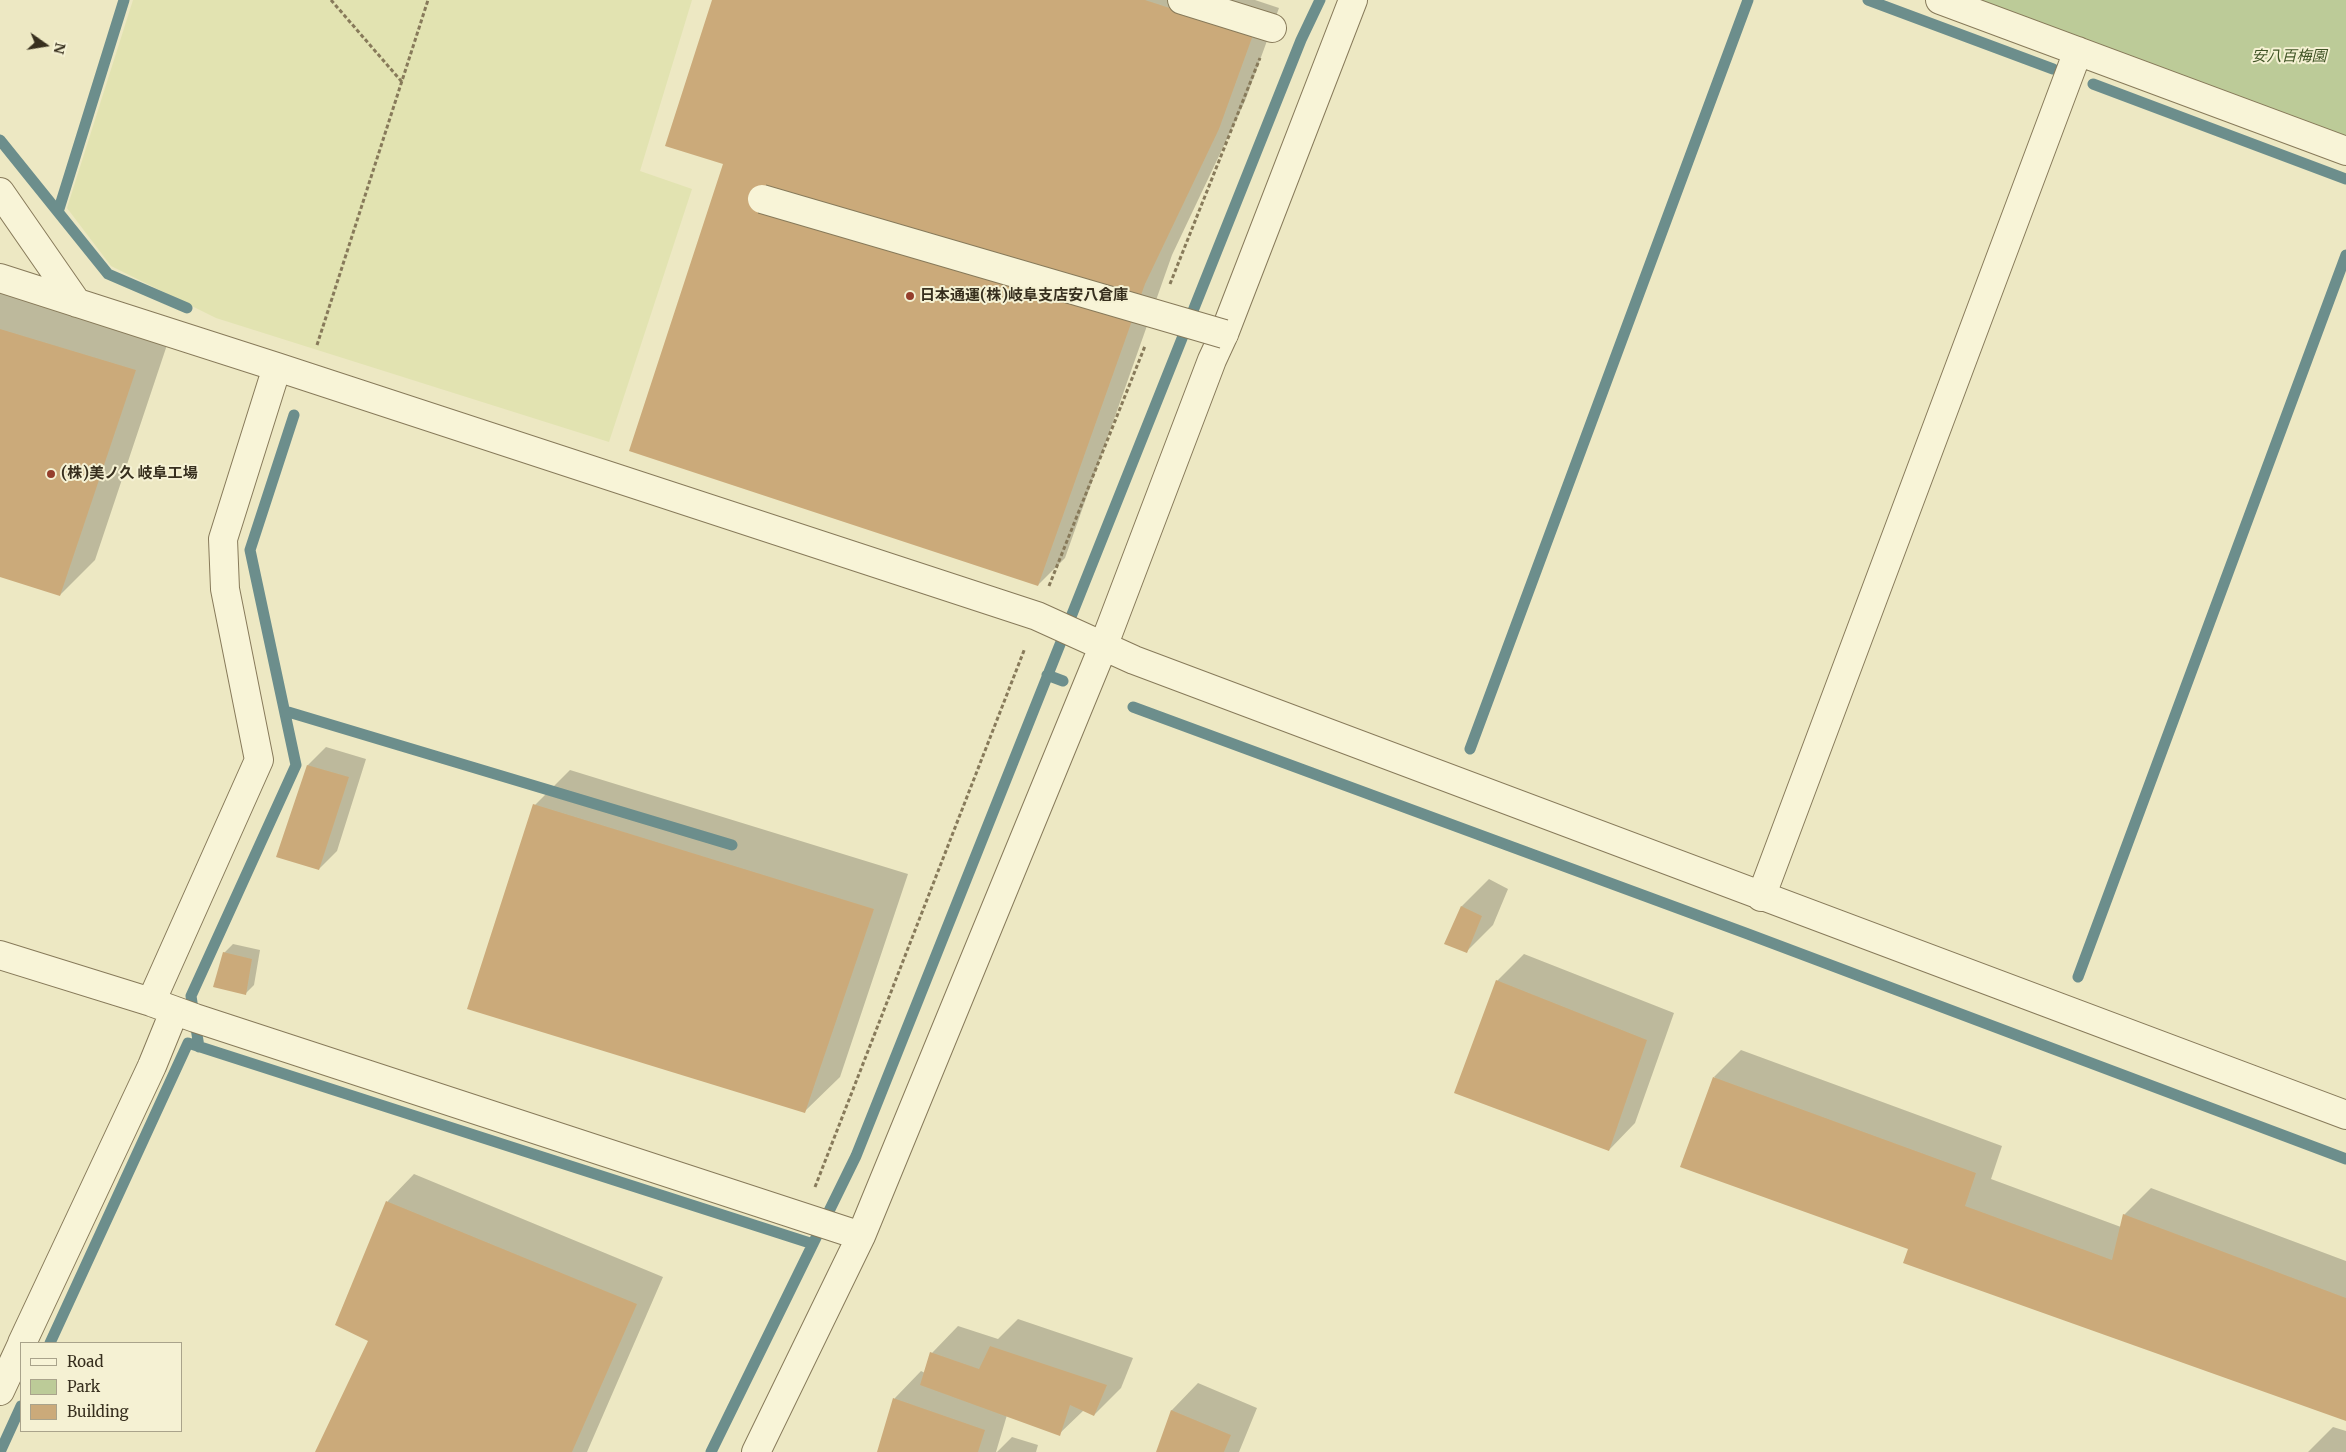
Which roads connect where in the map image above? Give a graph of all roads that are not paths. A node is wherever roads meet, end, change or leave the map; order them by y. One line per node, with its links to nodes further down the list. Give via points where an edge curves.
1 (1182, 0): 4 (street)
2 (1353, 0): 11 (street)
3 (1940, 0): 5 (street)
4 (1272, 28)
5 (2078, 51): 6 (street); 14 (street)
6 (2346, 151)
7 (0, 192): 10 (street)
8 (762, 199): 11 (street, bridge)
9 (0, 278): 10 (street)
10 (77, 303): 12 (street)
11 (1224, 334): 13 (street)
12 (277, 366): 13 (street, via 1046,620); 16 (street, via 223,539 225,589 260,760)
13 (1094, 642): 14 (street); 18 (street)
14 (1761, 897): 17 (street)
15 (0, 955): 16 (street)
16 (162, 1007): 18 (street); 19 (street, via 152,1066)
17 (2346, 1115)
18 (851, 1233): 22 (street)
19 (23, 1342)
20 (20, 1349): 21 (street)
21 (0, 1391)
22 (756, 1452)

